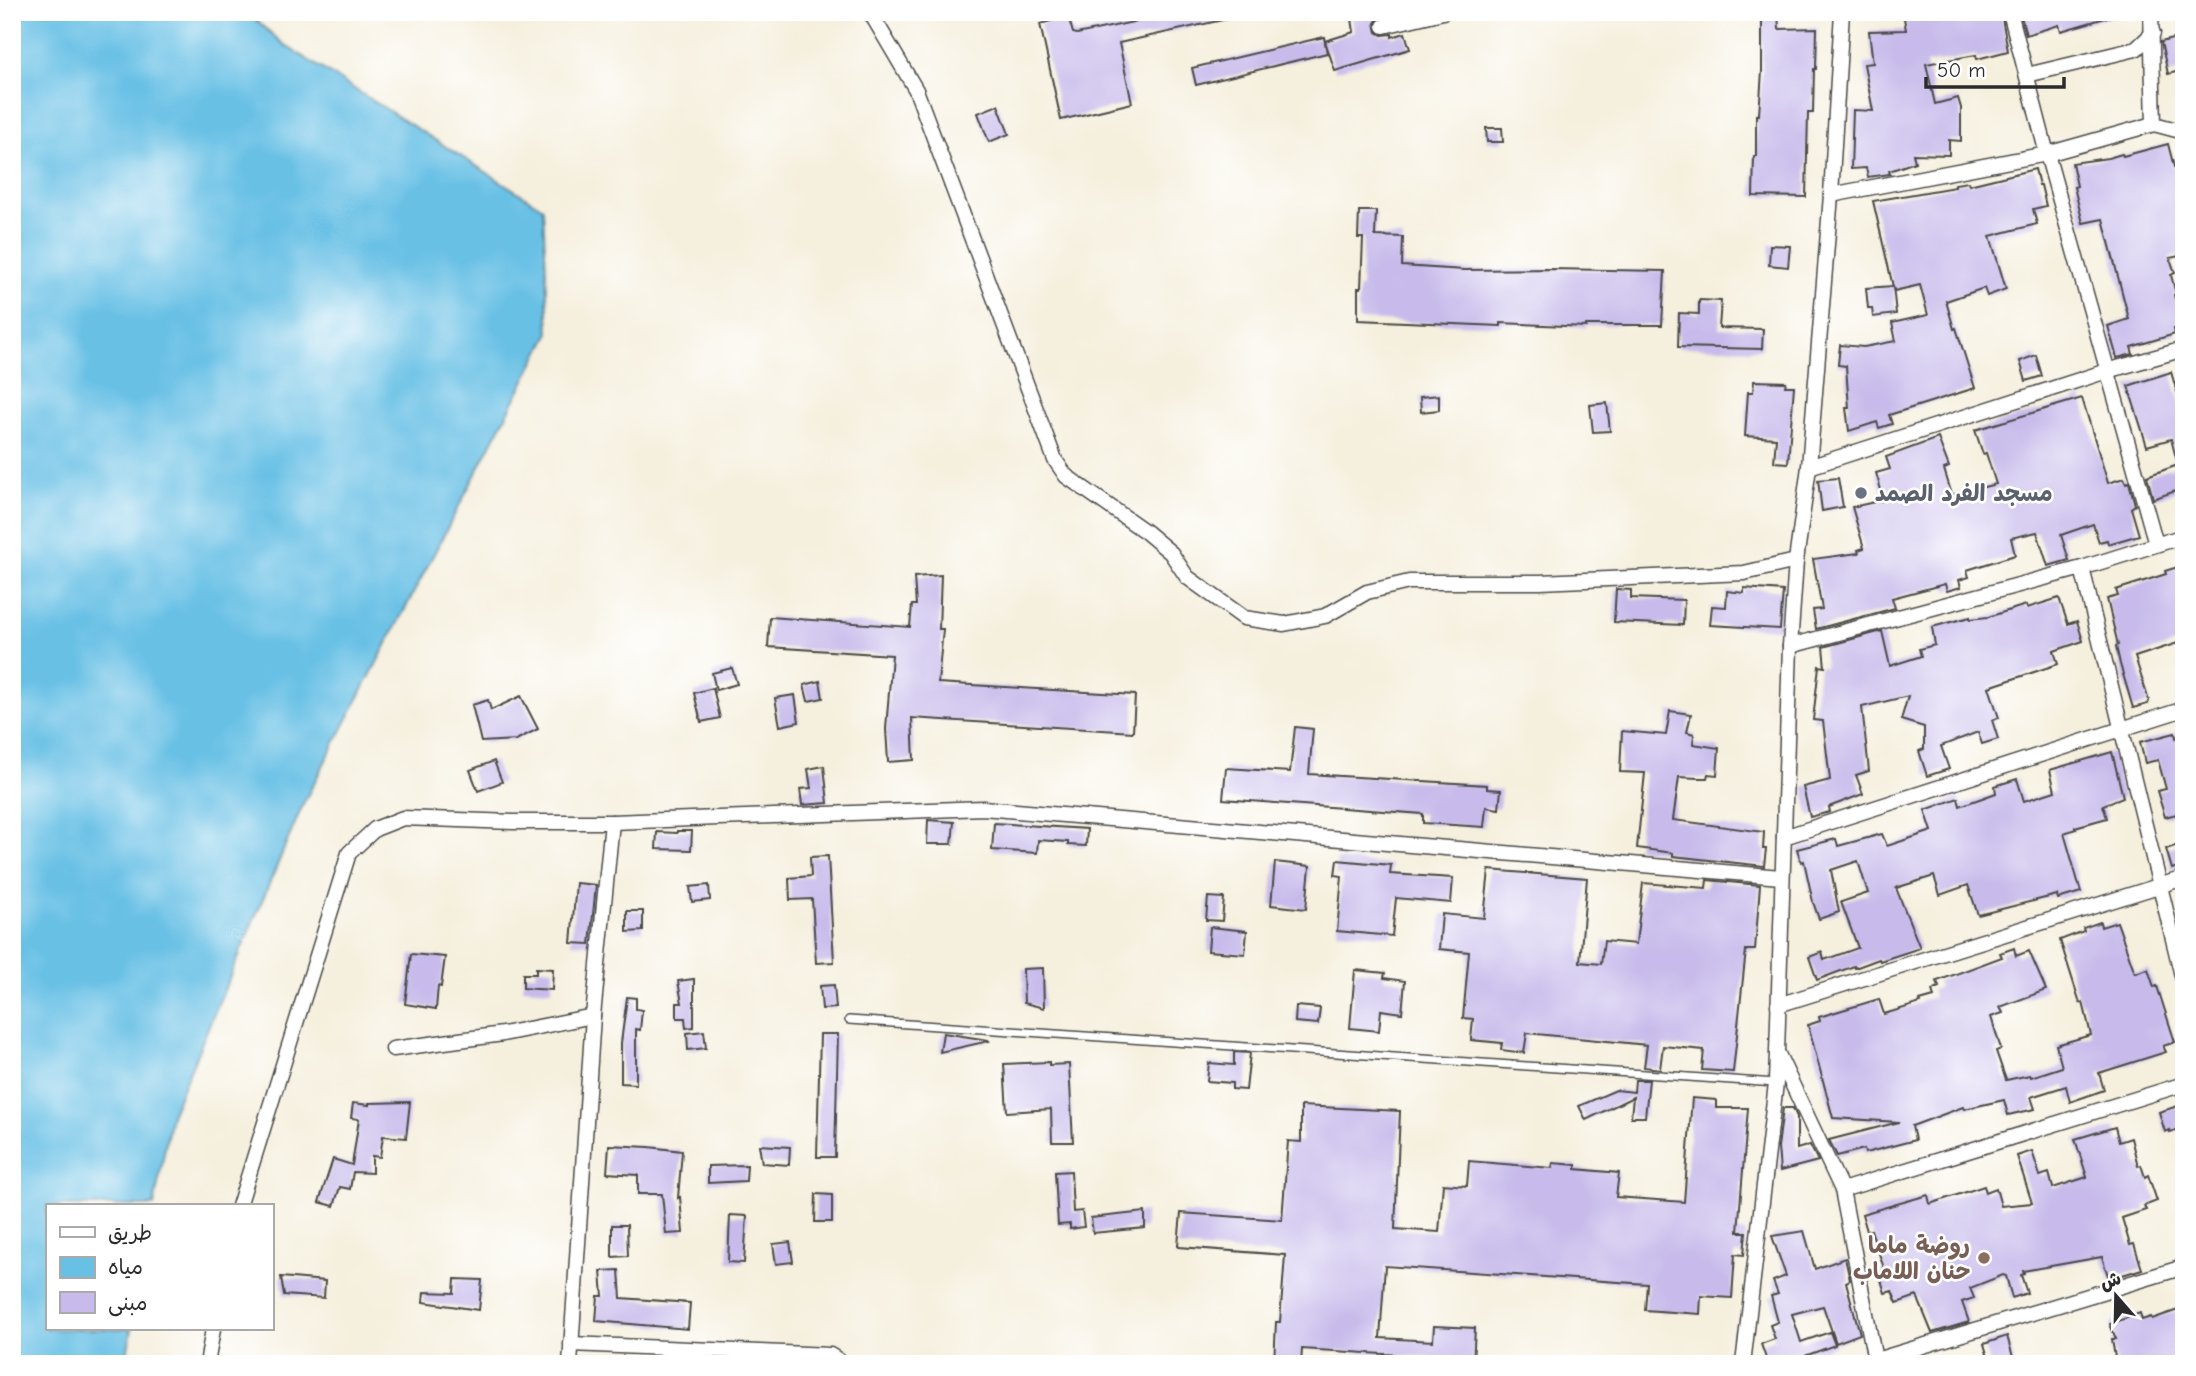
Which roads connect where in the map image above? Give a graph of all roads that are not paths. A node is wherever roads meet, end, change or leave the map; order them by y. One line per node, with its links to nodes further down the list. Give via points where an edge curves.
1 (870, 12): 18 (street, via 916,90 1055,460 1066,476 1146,532 1171,553 1187,577 1244,618 1284,624 1325,616 1367,592 1409,582 1540,582 1744,573)
2 (1443, 12): 6 (street)
3 (1843, 12): 12 (street)
4 (2010, 12): 8 (street)
5 (2151, 12): 7 (street)
6 (1384, 26)
7 (2153, 33): 8 (street, via 2136,49); 9 (street)
8 (2027, 75): 11 (street)
9 (2154, 124): 10 (street); 11 (street)
10 (2184, 132)
11 (2047, 154): 12 (street); 14 (street)
12 (1831, 195): 15 (street)
13 (2184, 349): 14 (street)
14 (2107, 371): 15 (street); 17 (street)
15 (1809, 467): 18 (street)
16 (2184, 536): 17 (street)
17 (2156, 544): 19 (street)
18 (1796, 561): 20 (street)
19 (2082, 568): 20 (street); 22 (street)
20 (1790, 646): 24 (street)
21 (2184, 709): 22 (street)
22 (2120, 728): 24 (street); 27 (street)
23 (612, 822): 25 (street, via 982,808); 30 (street); 37 (street, via 403,818 375,829 353,848)
24 (1784, 837): 25 (street)
25 (1781, 877): 29 (street)
26 (2184, 877): 27 (street)
27 (2159, 885): 28 (street); 29 (street)
28 (2184, 984)
29 (1779, 1005): 33 (street)
30 (593, 1016): 32 (street); 40 (street)
31 (849, 1020): 34 (lane)
32 (393, 1049)
33 (1777, 1051): 34 (street); 36 (street)
34 (1776, 1083): 45 (street)
35 (2184, 1084): 36 (street)
36 (1842, 1190): 41 (street)
37 (240, 1204)
38 (2184, 1267): 41 (street)
39 (213, 1330): 42 (street)
40 (571, 1344): 43 (street); 44 (street, via 830,1355)
41 (1869, 1362)
42 (207, 1364)
43 (570, 1364)
44 (837, 1364)
45 (1743, 1364)

